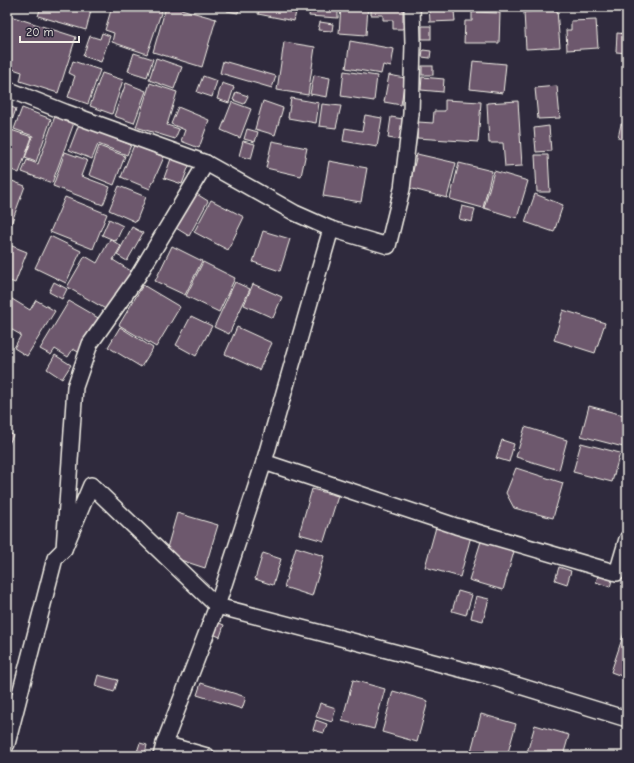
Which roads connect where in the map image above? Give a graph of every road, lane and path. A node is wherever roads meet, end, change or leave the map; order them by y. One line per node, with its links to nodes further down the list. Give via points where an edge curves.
1 (412, 7): 4 (street, via 411,114 402,189 388,246)
2 (7, 89): 3 (street)
3 (206, 163): 4 (street, via 295,213); 7 (street, via 138,276 90,344 75,387)
4 (331, 229): 5 (street)
5 (264, 462): 6 (street, via 456,526 617,573); 8 (street)
6 (627, 539)
7 (64, 549): 8 (street, via 91,485); 10 (street, via 55,558)
8 (217, 606): 9 (street, via 487,676); 11 (street)
9 (627, 718)
10 (7, 744)
11 (163, 750): 12 (street)
12 (207, 756)

